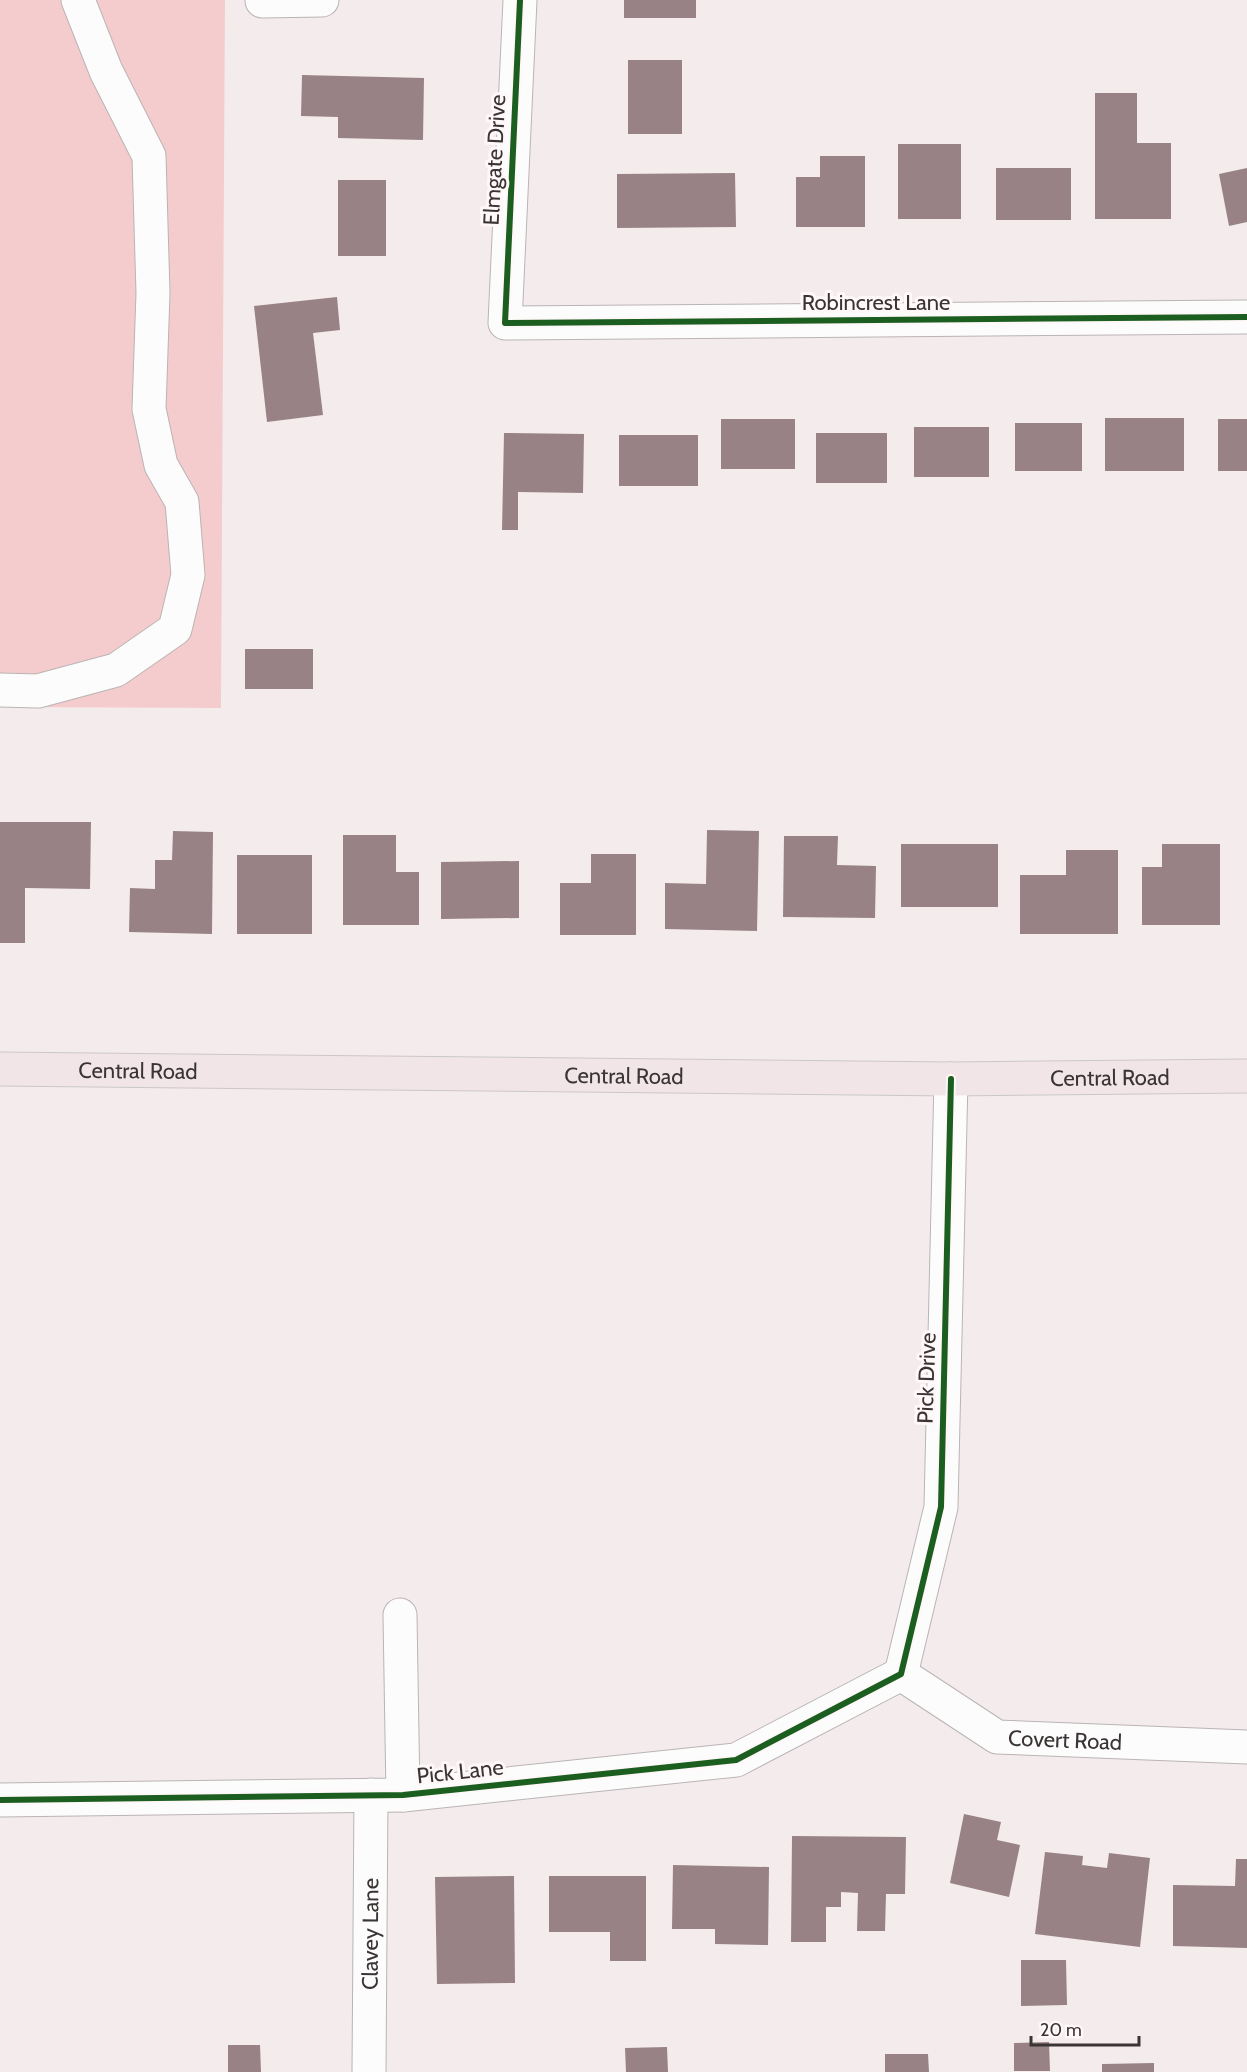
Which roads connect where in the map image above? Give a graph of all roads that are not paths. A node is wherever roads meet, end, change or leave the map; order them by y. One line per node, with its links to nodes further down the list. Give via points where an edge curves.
1 (78, 0): 7 (street, via 106,71 149,156 153,292 149,409 161,465 182,502 188,575 175,629 116,670 38,691)
2 (322, 0): 4 (street)
3 (520, 0): 6 (street, Elmgate Drive)
4 (262, 1)
5 (1247, 317): 6 (street, Robincrest Lane)
6 (505, 322)
7 (0, 690)
8 (0, 1069): 10 (main road, Central Road)
9 (1247, 1076): 10 (main road, Central Road)
10 (951, 1079): 12 (street, Pick Drive, via 941,1507)
11 (400, 1615): 15 (street, Pick Lane)
12 (901, 1674): 13 (street, Covert Road, via 997,1737); 15 (street, Pick Lane, via 736,1760)
13 (1247, 1747)
14 (371, 1795): 15 (street, Pick Lane); 16 (street, Pick Lane); 17 (street, Clavey Lane)
15 (403, 1795)
16 (0, 1800)
17 (369, 2072)

